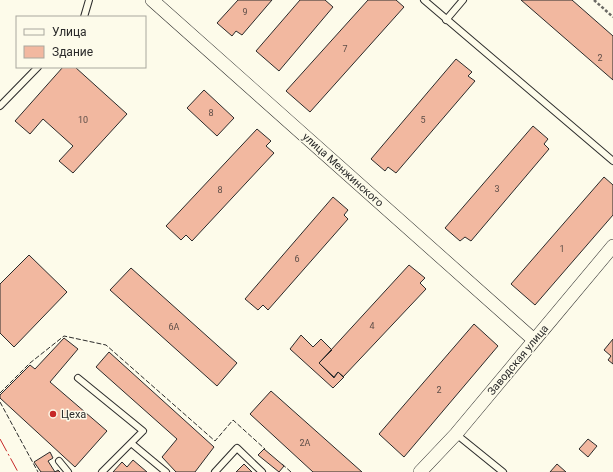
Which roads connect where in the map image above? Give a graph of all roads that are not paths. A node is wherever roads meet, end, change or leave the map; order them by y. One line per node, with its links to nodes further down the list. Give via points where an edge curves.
1 (89, 0): 5 (lane)
2 (152, 0): 11 (street, улица Менжинского)
3 (424, 0): 6 (lane)
4 (463, 0): 6 (lane)
5 (84, 16)
6 (446, 20): 9 (lane)
7 (37, 68): 8 (lane)
8 (0, 106)
9 (613, 161)
10 (613, 246): 11 (street, Заводская улица)
11 (534, 340): 13 (street, Заводская улица)
12 (78, 378): 14 (lane, via 143,431)
13 (456, 434): 21 (street, Заводская улица); 22 (lane)
14 (131, 443): 17 (lane); 18 (lane)
15 (59, 461): 16 (lane)
16 (68, 472)
17 (102, 472)
18 (166, 472)
19 (214, 472): 20 (lane, via 237,448)
20 (262, 472)
21 (420, 472)
22 (503, 472)

